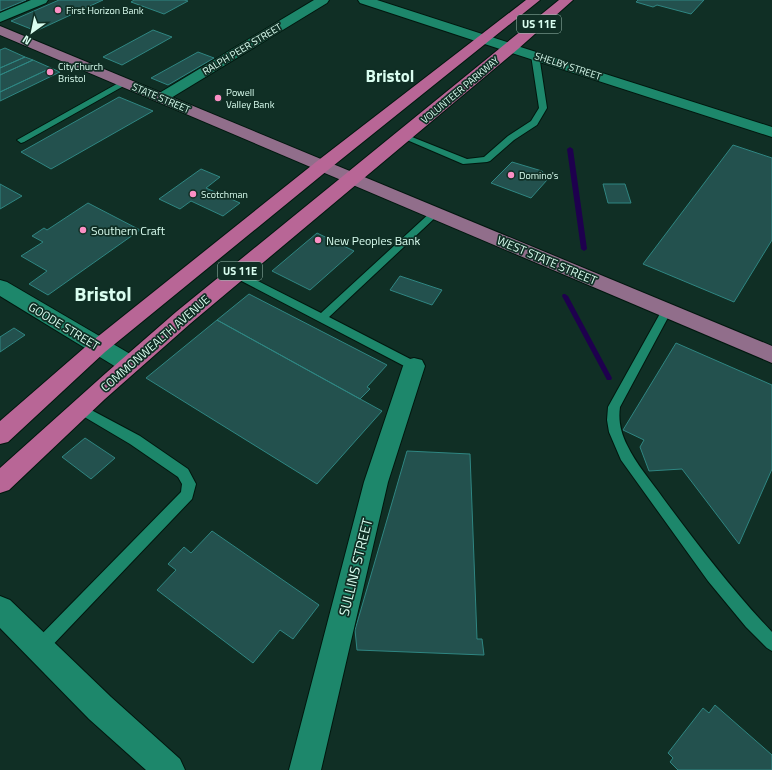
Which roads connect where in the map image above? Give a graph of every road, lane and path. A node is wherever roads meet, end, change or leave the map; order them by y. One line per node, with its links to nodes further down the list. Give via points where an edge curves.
1 (42, 0): 6 (street)
2 (323, 0): 12 (street, RALPH PEER STREET)
3 (364, 0): 8 (street, SHELBY STREET)
4 (534, 0): 8 (highway, VOLUNTEER PARKWAY / US 11E)
5 (567, 0): 9 (highway, VOLUNTEER PARKWAY / US 11E)
6 (0, 18)
7 (0, 30): 11 (main road, STATE STREET)
8 (485, 39): 9 (street, SHELBY STREET); 16 (highway, VOLUNTEER PARKWAY / US 11E)
9 (511, 48): 10 (street, SHELBY STREET); 14 (highway, VOLUNTEER PARKWAY / US 11E)
10 (535, 55): 13 (street, SHELBY STREET); 14 (lane, via 543,108 534,123 511,138 487,159 466,162)
11 (125, 83): 12 (main road, STATE STREET); 15 (lane)
12 (161, 98): 16 (main road, STATE STREET)
13 (772, 132)
14 (404, 137): 17 (highway, VOLUNTEER PARKWAY / US 11E)
15 (21, 140)
16 (322, 166): 17 (main road, WEST STATE STREET); 23 (highway, US 11E)
17 (352, 178): 18 (main road, WEST STATE STREET); 19 (highway, COMMONWEALTH AVENUE / US 11E)
18 (435, 213): 21 (main road, WEST STATE STREET); 22 (lane)
19 (236, 274): 22 (lane); 25 (highway, COMMONWEALTH AVENUE / US 11E)
20 (0, 287): 23 (street, GOODE STREET)
21 (667, 310): 24 (main road, WEST STATE STREET); 31 (lane, via 614,407 612,416 616,434 626,456 720,586)
22 (322, 318): 26 (lane)
23 (98, 347): 25 (street, GOODE STREET); 28 (highway, US 11E)
24 (772, 355)
25 (129, 364): 27 (highway, COMMONWEALTH AVENUE / US 11E)
26 (414, 366): 34 (street, SULLINS STREET, via 376,482)
27 (80, 410): 29 (highway, COMMONWEALTH AVENUE / US 11E); 32 (lane, via 135,440 183,473 189,484 187,495)
28 (0, 435)
29 (0, 483)
30 (0, 610): 32 (street)
31 (772, 643)
32 (39, 648): 33 (street, via 100,708)
33 (169, 770)
34 (305, 770)

